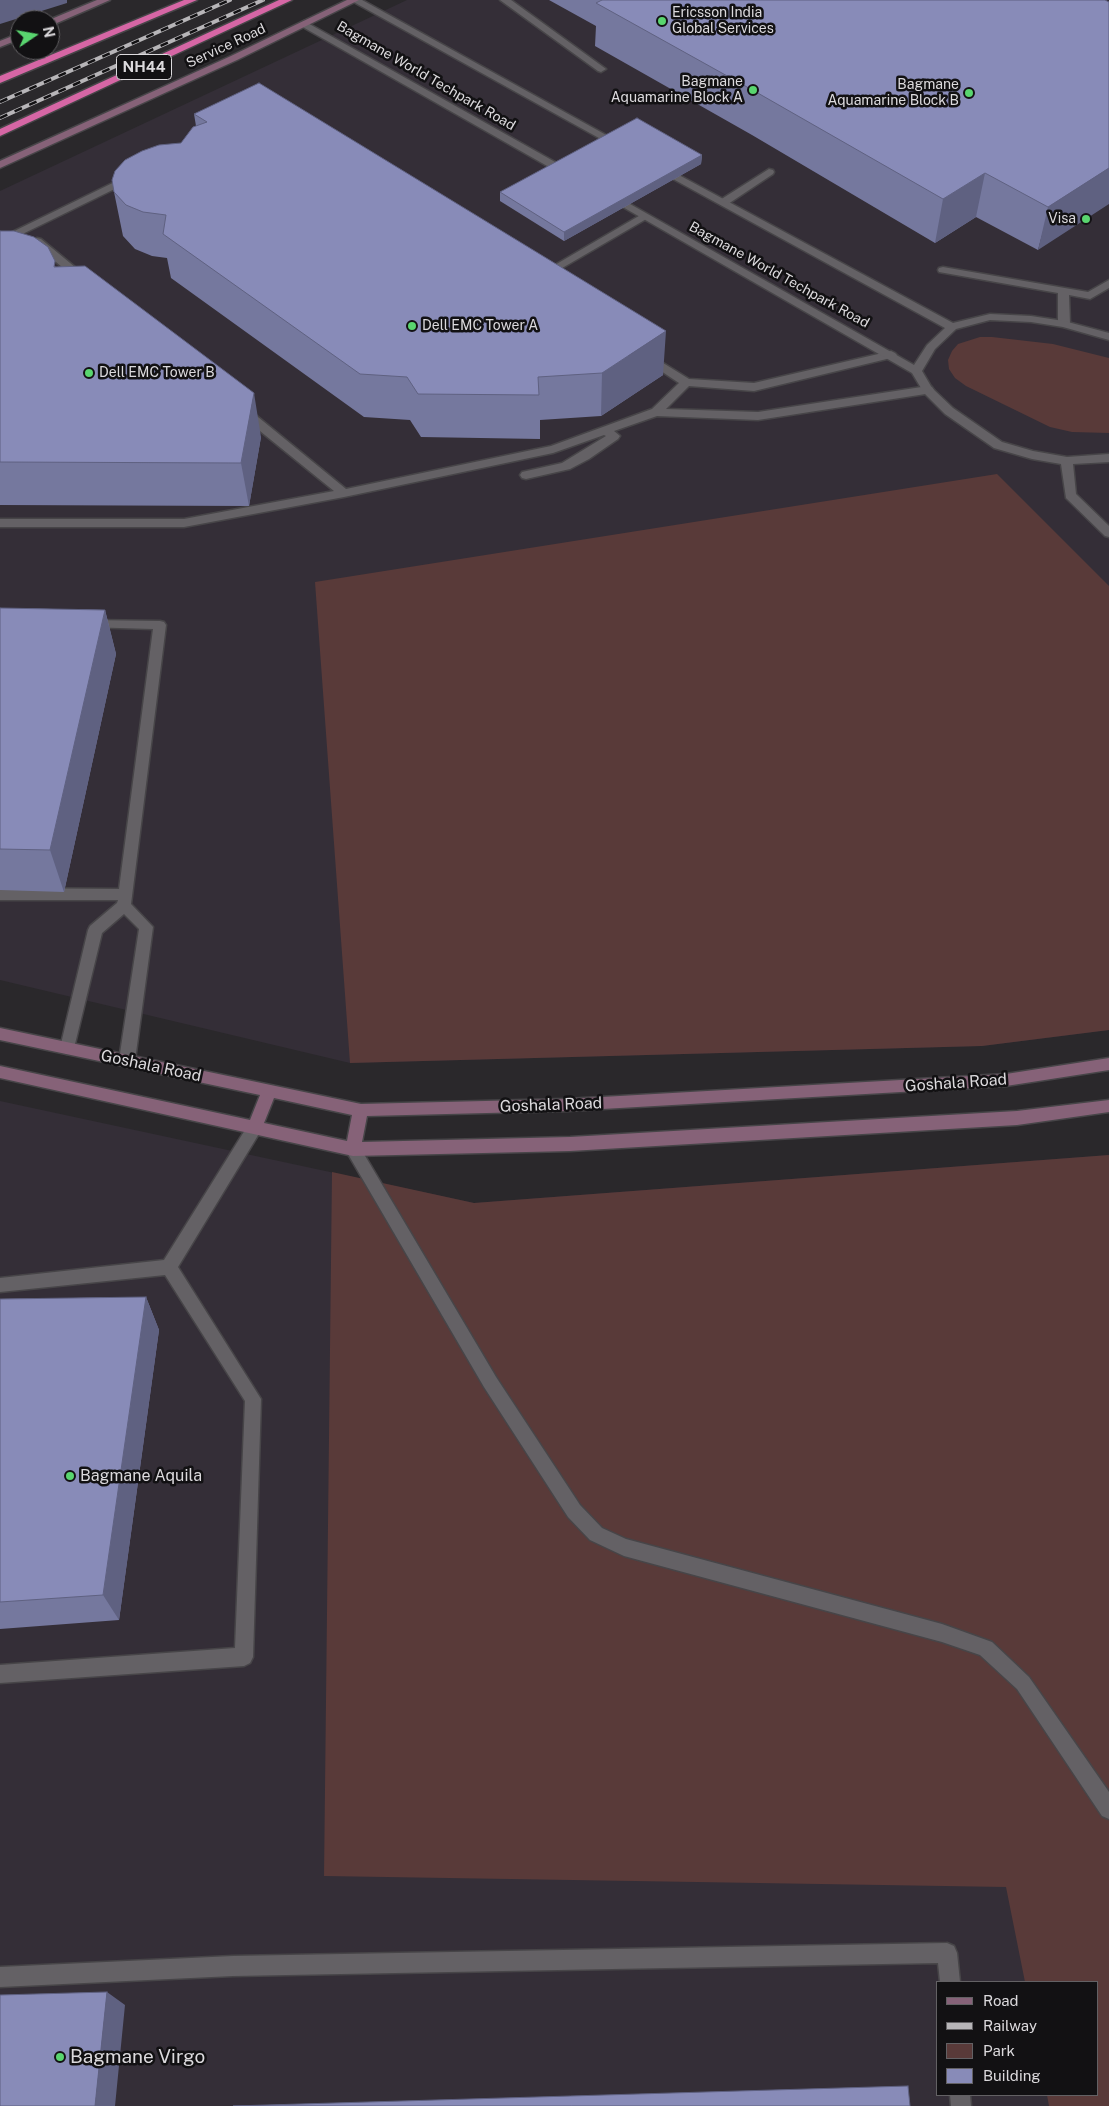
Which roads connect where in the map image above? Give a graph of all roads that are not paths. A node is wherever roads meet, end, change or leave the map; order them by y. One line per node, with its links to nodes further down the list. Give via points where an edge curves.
1 (105, 0): 6 (street)
2 (192, 0): 9 (highway, NH44)
3 (287, 0): 10 (highway, NH44)
4 (354, 0): 7 (street, Service Road); 11 (street, Bagmane World Techpark Road)
5 (505, 0): 8 (street)
6 (60, 19)
7 (304, 24): 12 (street, Service Road); 13 (street, Bagmane World Techpark Road)
8 (601, 69)
9 (0, 80)
10 (0, 134)
11 (612, 141)
12 (0, 165)
13 (560, 169)
14 (145, 170): 20 (street)
15 (769, 172): 17 (street)
16 (678, 177): 17 (street)
17 (724, 202): 28 (street)
18 (626, 206): 19 (street, Bagmane World Techpark Road)
19 (644, 216): 24 (street); 31 (street, Bagmane World Techpark Road)
20 (24, 231): 21 (street); 25 (street)
21 (0, 242)
22 (943, 270): 26 (street)
23 (1109, 282): 26 (street, via 1090,296)
24 (535, 284)
25 (92, 287)
26 (1063, 291): 27 (street)
27 (1064, 324): 28 (street, via 990,317); 29 (street)
28 (952, 327): 32 (street, via 931,347)
29 (1106, 336)
30 (637, 350): 33 (street)
31 (891, 355): 32 (street, Bagmane World Techpark Road); 33 (street, via 754,387)
32 (916, 371): 34 (street)
33 (686, 382): 36 (street)
34 (928, 390): 36 (street, via 758,416); 39 (street, via 949,411 998,445)
35 (237, 406): 41 (street)
36 (656, 412): 37 (street)
37 (606, 431): 40 (street, via 614,436 585,456 566,466); 41 (street, via 553,449)
38 (1109, 458): 39 (street)
39 (1067, 461): 43 (street, via 1070,495)
40 (526, 475)
41 (344, 493): 42 (street, via 184,523)
42 (0, 523)
43 (1109, 533)
44 (80, 624): 46 (street, via 160,625)
45 (0, 894): 46 (street)
46 (125, 901): 48 (street, via 95,930); 49 (street, via 146,927)
47 (0, 1034): 48 (street, Goshala Road)
48 (67, 1048): 49 (street, Goshala Road)
49 (127, 1060): 52 (street, Goshala Road)
50 (1109, 1064): 54 (street, Goshala Road, via 986,1082 567,1105)
51 (0, 1072): 55 (street)
52 (269, 1091): 54 (street, Goshala Road); 55 (street)
53 (1109, 1106): 56 (street, via 1017,1118 580,1143)
54 (361, 1110): 56 (street)
55 (255, 1127): 56 (street); 57 (street)
56 (353, 1148): 60 (street, via 490,1382 574,1511 596,1534 624,1548 942,1633 986,1648 1023,1683)
57 (169, 1268): 58 (street); 59 (street, via 253,1399 244,1657)
58 (0, 1285)
59 (0, 1674)
60 (1109, 1809)
61 (0, 1977): 62 (street, via 233,1966 947,1953)
62 (950, 1981)

